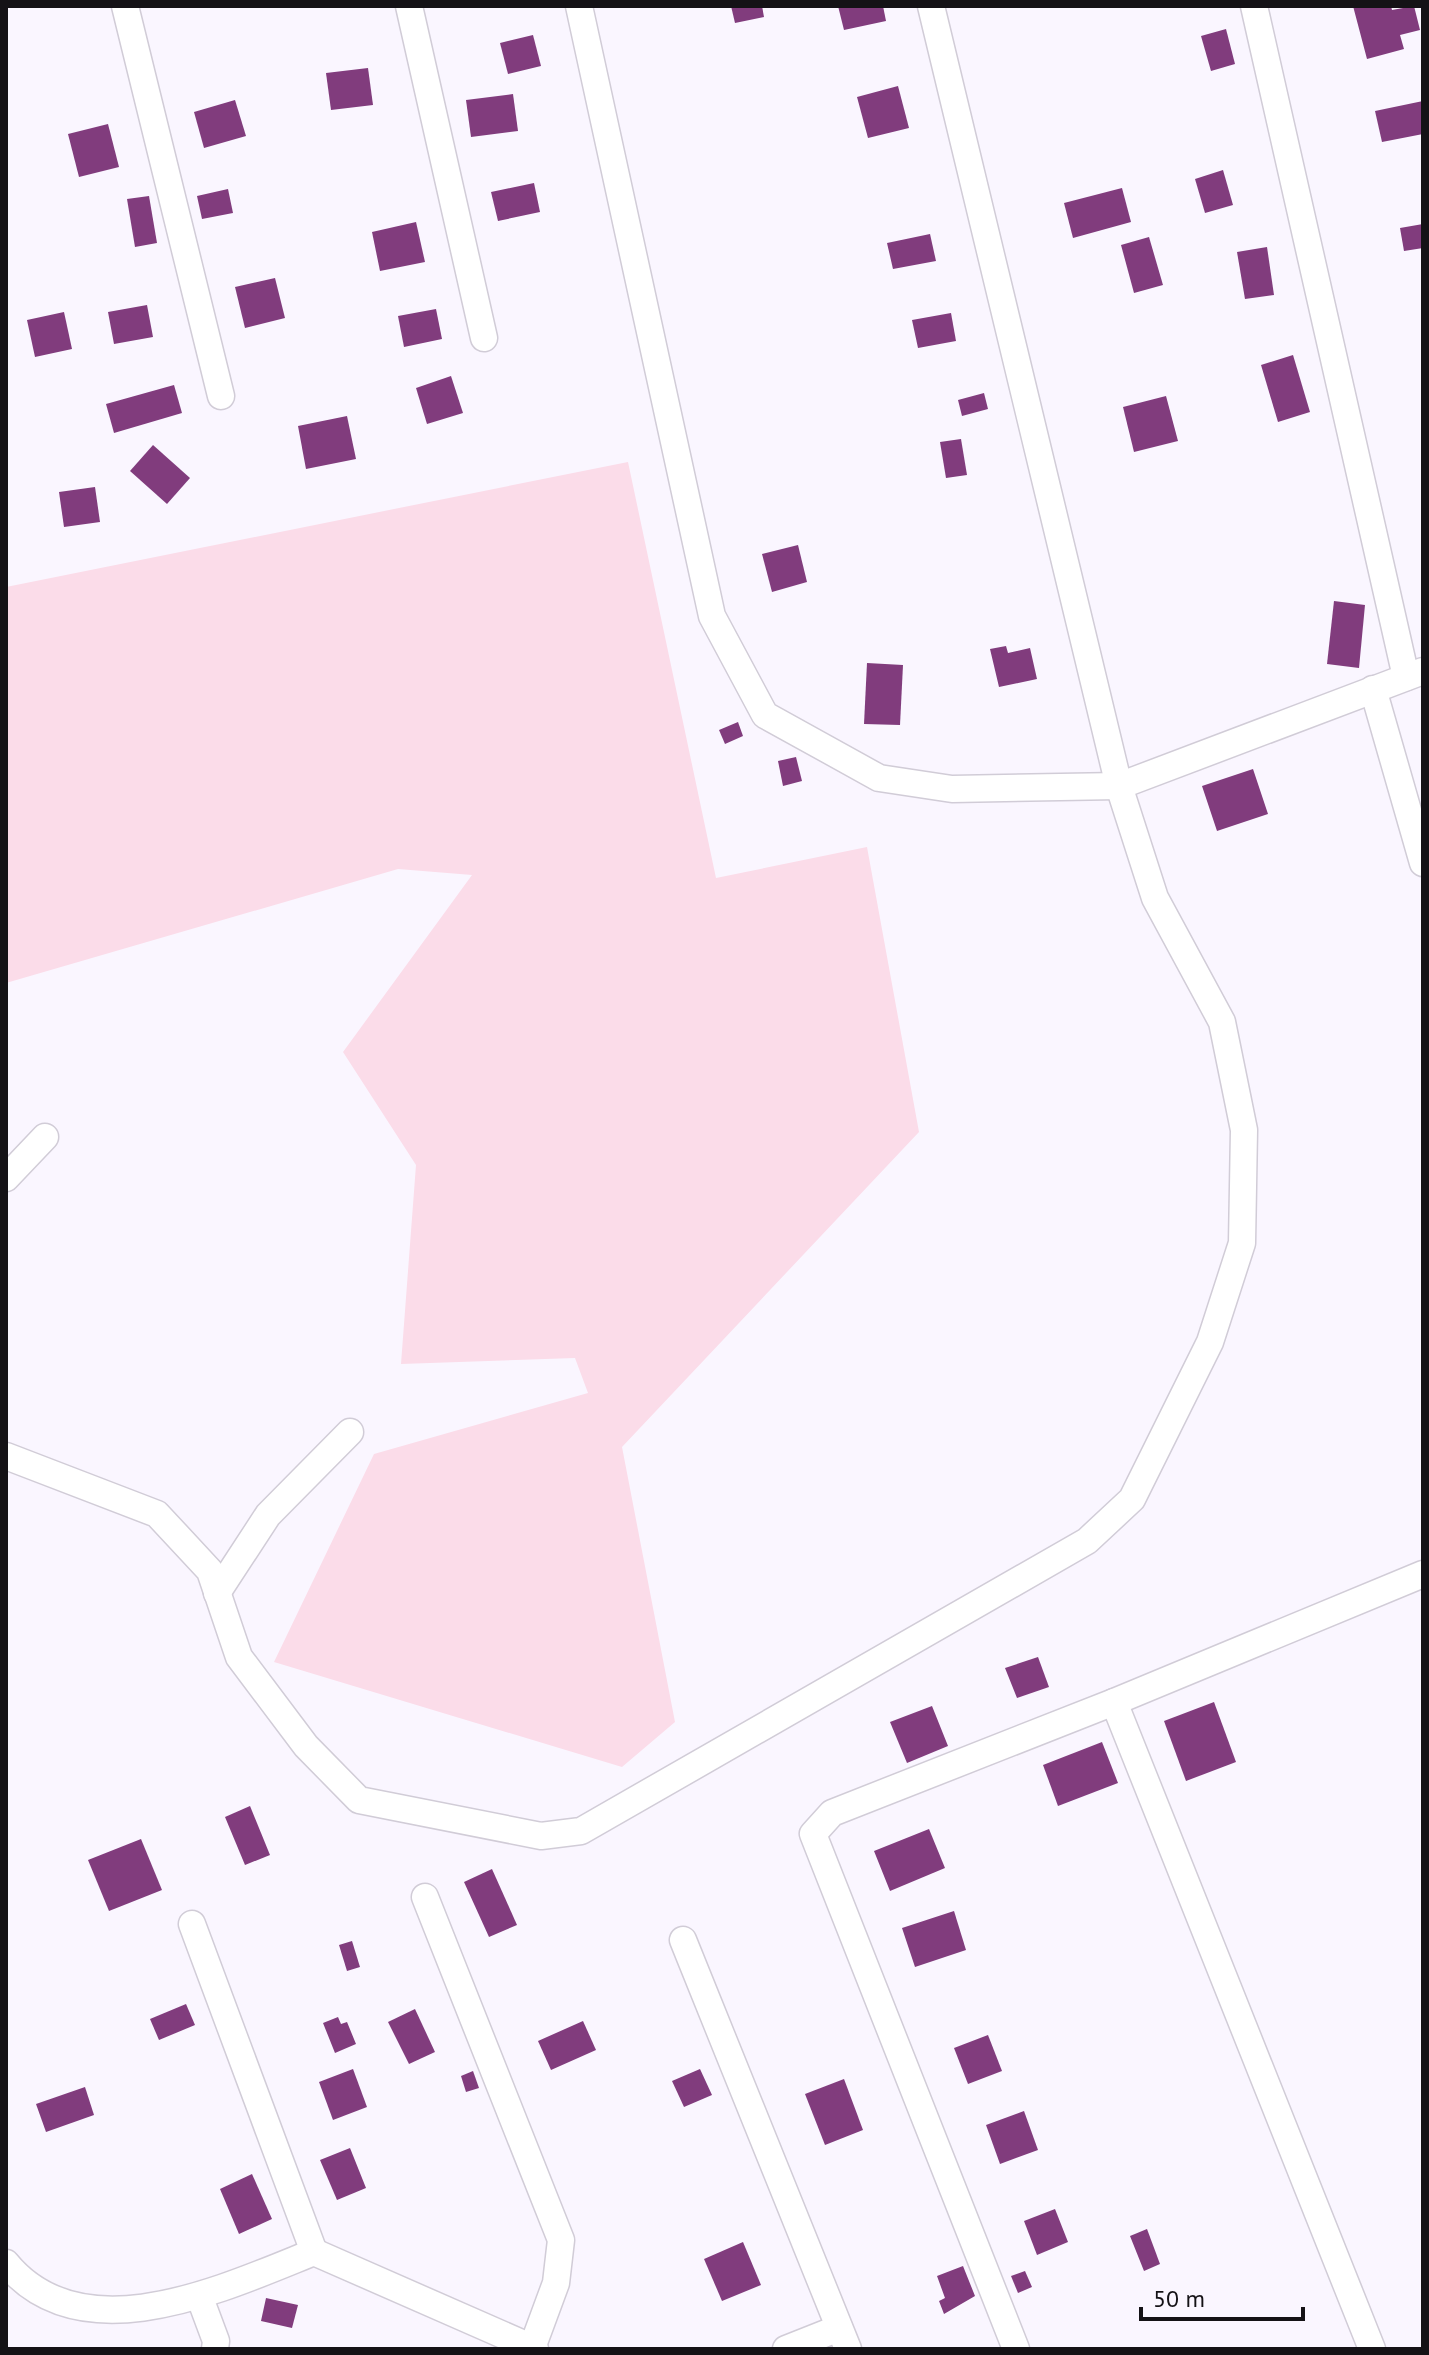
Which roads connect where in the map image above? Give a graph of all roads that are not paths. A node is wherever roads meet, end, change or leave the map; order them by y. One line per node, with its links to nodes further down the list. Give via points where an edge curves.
1 (125, 6): 7 (street)
2 (409, 6): 6 (street)
3 (579, 6): 10 (street, via 712,616 765,715 879,778 952,789)
4 (931, 6): 10 (street)
5 (1254, 6): 8 (street)
6 (484, 338)
7 (221, 396)
8 (1415, 674): 9 (street)
9 (1373, 689): 10 (street); 11 (street)
10 (1119, 786): 17 (street, via 1155,898 1222,1022 1244,1130 1242,1243 1210,1342 1132,1499 1087,1541 581,1831 541,1836 359,1800 306,1746 239,1657)
11 (1423, 863)
12 (45, 1137): 13 (street)
13 (6, 1178)
14 (350, 1432): 17 (street, via 268,1515)
15 (6, 1456): 17 (street, via 157,1514 210,1571)
16 (1422, 1577): 18 (street)
17 (217, 1593)
18 (1114, 1702): 29 (street, via 832,1813 813,1834); 30 (street)
19 (425, 1897): 26 (street, via 561,2240 556,2283)
20 (192, 1924): 22 (street)
21 (683, 1940): 25 (street)
22 (314, 2252): 24 (street); 26 (street)
23 (6, 2263): 24 (street, via 19,2281 47,2302 87,2316 130,2316)
24 (200, 2298): 27 (street)
25 (843, 2338): 28 (street)
26 (534, 2348)
27 (215, 2349)
28 (786, 2349)
29 (1016, 2349)
30 (1372, 2349)

